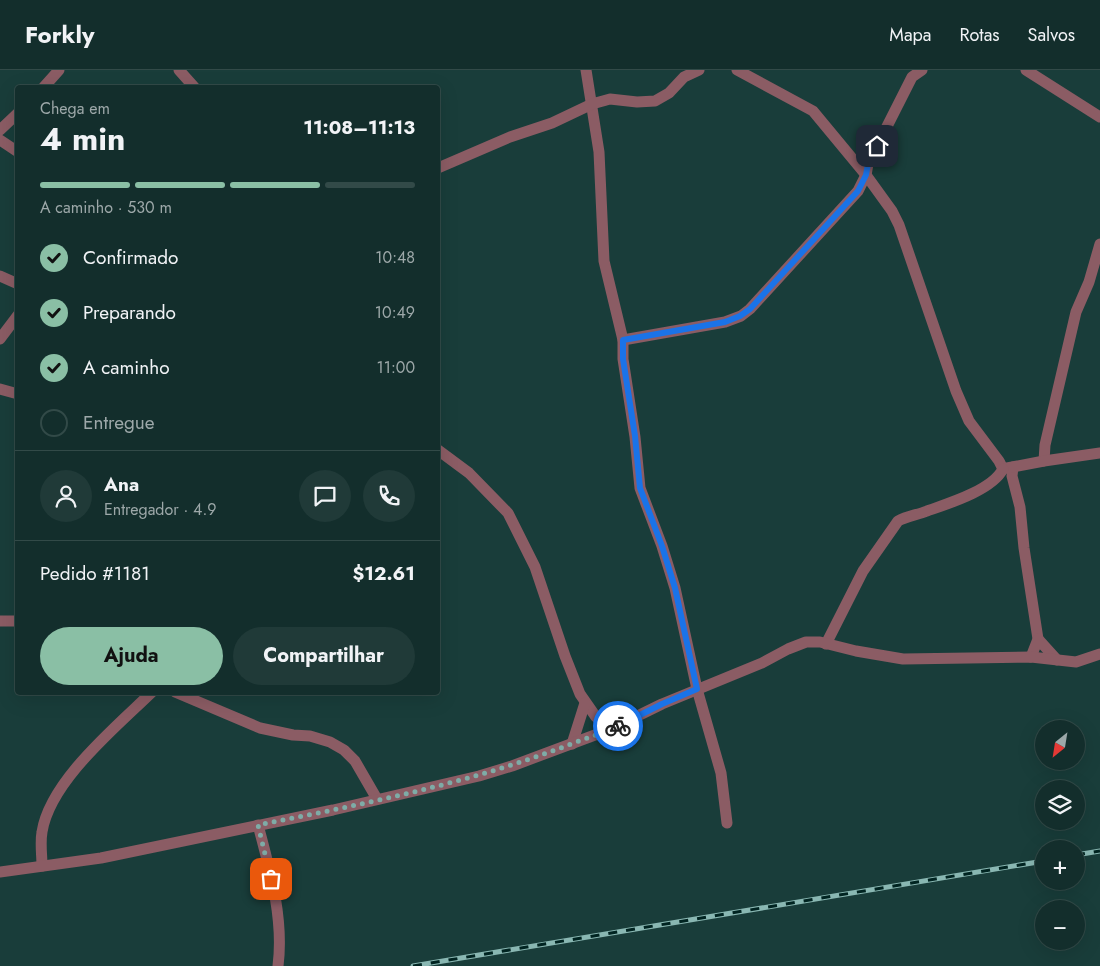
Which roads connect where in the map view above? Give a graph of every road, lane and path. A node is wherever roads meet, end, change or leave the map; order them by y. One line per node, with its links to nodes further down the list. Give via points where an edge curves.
1 (59, 70): 8 (street)
2 (179, 70): 9 (street)
3 (586, 70): 10 (street)
4 (699, 70): 10 (street, via 654,101 610,99)
5 (737, 70): 17 (street, via 814,111)
6 (922, 70): 17 (street, via 912,77 868,164)
7 (1026, 70): 12 (street)
8 (46, 85)
9 (192, 85)
10 (592, 104): 16 (street); 23 (street, via 599,152 604,261)
11 (15, 116): 13 (street)
12 (1100, 117)
13 (0, 130)
14 (0, 140): 15 (street)
15 (15, 150)
16 (440, 167)
17 (866, 175): 23 (street, via 858,191 745,312 725,322); 29 (street, via 899,225 969,421)
18 (1100, 244): 28 (street, via 1076,312)
19 (0, 276): 20 (street)
20 (15, 283)
21 (15, 318): 22 (street)
22 (0, 339)
23 (623, 340): 37 (street, via 640,488 675,588)
24 (0, 389): 25 (street)
25 (15, 393)
26 (1100, 453): 28 (street)
27 (440, 455): 40 (street, via 469,473 512,520 535,567 565,656)
28 (1044, 461): 29 (street)
29 (1008, 468): 32 (street, via 1020,507); 33 (street, via 983,488 898,521 862,571)
30 (0, 621): 31 (street)
31 (15, 621)
32 (1038, 639): 35 (street); 36 (street)
33 (826, 644): 35 (street, via 903,659); 37 (street, via 806,642)
34 (1100, 654): 36 (street, via 1076,662)
35 (1031, 657): 36 (street)
36 (1057, 660)
37 (697, 689): 41 (street); 44 (street, via 721,773)
38 (149, 695): 46 (street, via 93,748 53,800 42,832)
39 (182, 695): 43 (street, via 260,728 330,742 355,760)
40 (585, 702): 41 (street); 42 (street)
41 (611, 729): 42 (street)
42 (572, 744): 43 (street, via 479,776)
43 (377, 800): 45 (street)
44 (727, 823)
45 (258, 825): 46 (street, via 101,858); 48 (street, via 275,898)
46 (42, 866): 47 (street)
47 (0, 872)
48 (278, 966)

